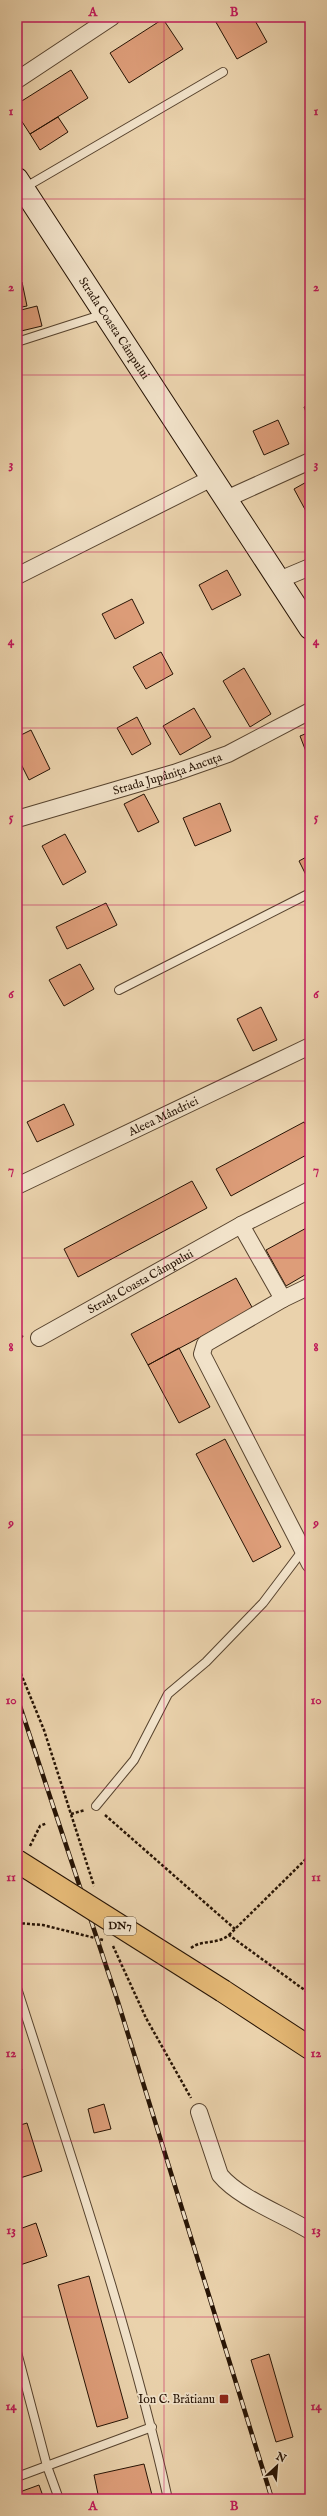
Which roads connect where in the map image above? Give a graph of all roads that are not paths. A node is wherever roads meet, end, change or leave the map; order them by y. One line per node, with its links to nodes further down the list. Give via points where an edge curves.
1 (112, 17): 3 (street)
2 (224, 72): 4 (lane)
3 (17, 80)
4 (20, 183): 5 (street, Strada Coasta Câmpului)
5 (105, 314): 6 (lane); 8 (street, Strada Coasta Câmpului)
6 (17, 342)
7 (310, 461): 9 (street)
8 (212, 478): 9 (street, Strada Coasta Câmpului); 11 (street)
9 (226, 499): 12 (street, Strada Coasta Câmpului)
10 (310, 567): 12 (street)
11 (17, 576)
12 (279, 580): 13 (street, Strada Coasta Câmpului)
13 (310, 628)
14 (310, 711): 15 (street, Strada Jupânița Ancuța, via 228,754 174,773)
15 (17, 819)
16 (310, 894): 17 (lane)
17 (119, 990)
18 (310, 1046): 19 (street, Aleea Mândriei)
19 (17, 1186)
20 (310, 1190): 21 (street, Strada Coasta Câmpului)
21 (241, 1225): 23 (street); 24 (street, Strada Coasta Câmpului)
22 (310, 1286): 23 (street)
23 (283, 1299): 25 (street, via 205,1344 202,1354)
24 (39, 1338)
25 (306, 1548): 26 (street); 27 (lane, via 263,1603 206,1662 168,1694 134,1760)
26 (310, 1564)
27 (96, 1806)
28 (17, 1861): 30 (main road, DN7, bridge)
29 (17, 1988): 34 (lane, via 112,2286)
30 (310, 2048)
31 (199, 2112): 32 (street, via 220,2175 225,2181)
32 (310, 2231)
33 (17, 2352): 35 (lane)
34 (152, 2427): 35 (lane); 38 (lane)
35 (47, 2466): 36 (lane); 37 (lane)
36 (17, 2477)
37 (59, 2499)
38 (168, 2499)

